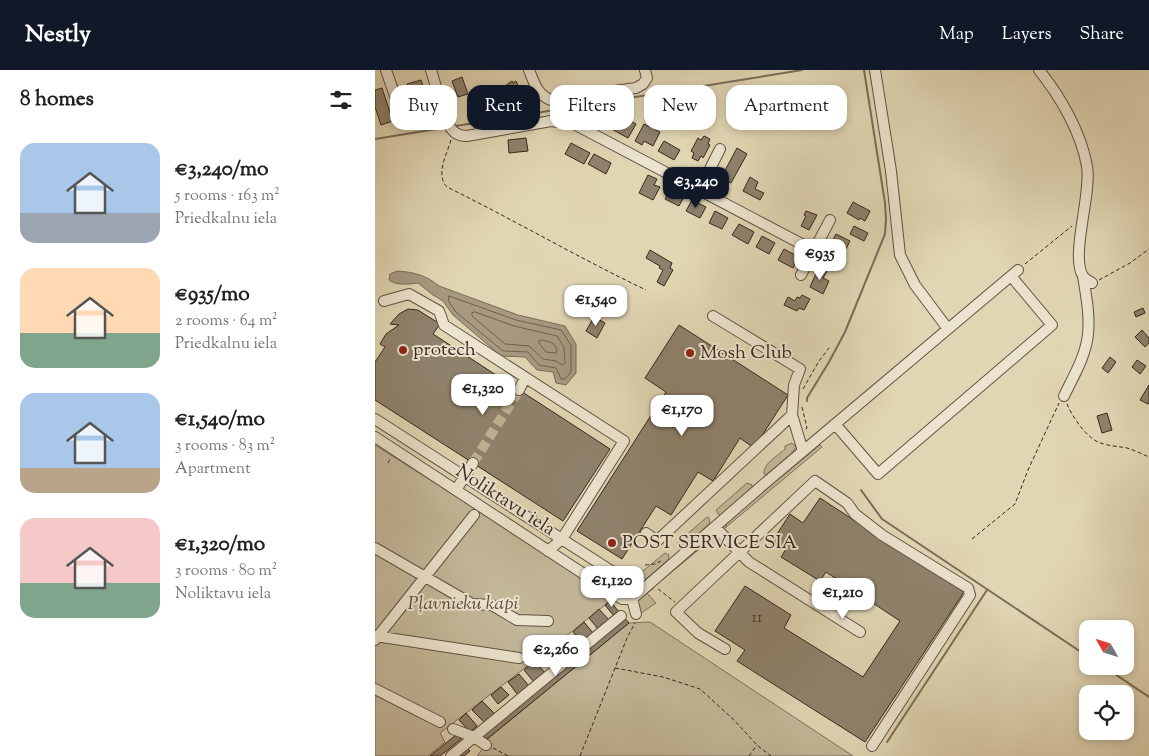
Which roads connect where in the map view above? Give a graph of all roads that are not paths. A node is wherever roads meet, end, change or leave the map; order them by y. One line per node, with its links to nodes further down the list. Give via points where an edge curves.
1 (386, 70): 7 (street)
2 (431, 70): 9 (street, via 439,102 457,135 551,121 575,124)
3 (529, 70): 4 (street, via 538,91 551,100 635,88 647,78)
4 (645, 70)
5 (875, 70): 17 (street, via 901,255 915,285)
6 (1039, 70): 13 (street, via 1063,104 1087,168 1087,192 1079,242)
7 (391, 85)
8 (720, 149): 9 (street)
9 (699, 191): 11 (street)
10 (830, 220): 11 (street)
11 (813, 250): 12 (street)
12 (801, 275)
13 (1083, 276): 14 (street); 20 (street, via 1089,317 1088,336 1082,359)
14 (1091, 283)
15 (384, 301): 18 (street, via 409,294 439,311 444,325)
16 (713, 316): 21 (street, via 800,369 794,386)
17 (948, 329): 23 (street); 23 (street, via 1015,273 1052,326 878,474)
18 (525, 378): 19 (street); 34 (street, via 624,441)
19 (519, 390)
20 (1064, 396)
21 (792, 415): 26 (street); 33 (street, via 657,541)
22 (375, 419): 25 (street, Noliktavu iela)
23 (835, 424): 26 (street)
24 (375, 437): 27 (street, Noliktavu iela)
25 (407, 440): 27 (street); 29 (street, Noliktavu iela)
26 (803, 451): 32 (street)
27 (399, 452): 30 (street, Noliktavu iela)
28 (473, 463): 29 (street)
29 (465, 476): 30 (street); 34 (street, Noliktavu iela)
30 (456, 490): 36 (street, Noliktavu iela)
31 (474, 515): 38 (street)
32 (715, 527): 37 (street); 39 (street)
33 (646, 533)
34 (563, 538): 36 (street); 39 (street, Noliktavu iela)
35 (375, 548): 38 (street)
36 (548, 551): 40 (street, Noliktavu iela, via 622,599)
37 (739, 552): 44 (street, via 749,562); 46 (street, via 675,612 698,633); 53 (street, via 815,481 847,503 855,514 882,534 968,588 970,595)
38 (424, 576): 43 (street, via 472,604 491,605 517,620); 45 (street)
39 (645, 586): 40 (street)
40 (632, 599): 41 (street)
41 (636, 614)
42 (621, 616): 51 (street)
43 (548, 621)
44 (860, 632)
45 (376, 637): 47 (street)
46 (725, 649)
47 (519, 658)
48 (375, 689): 49 (street)
49 (440, 722)
50 (453, 729): 51 (street)
51 (474, 737): 52 (street); 54 (street)
52 (486, 745)
53 (872, 746)
54 (451, 756)

